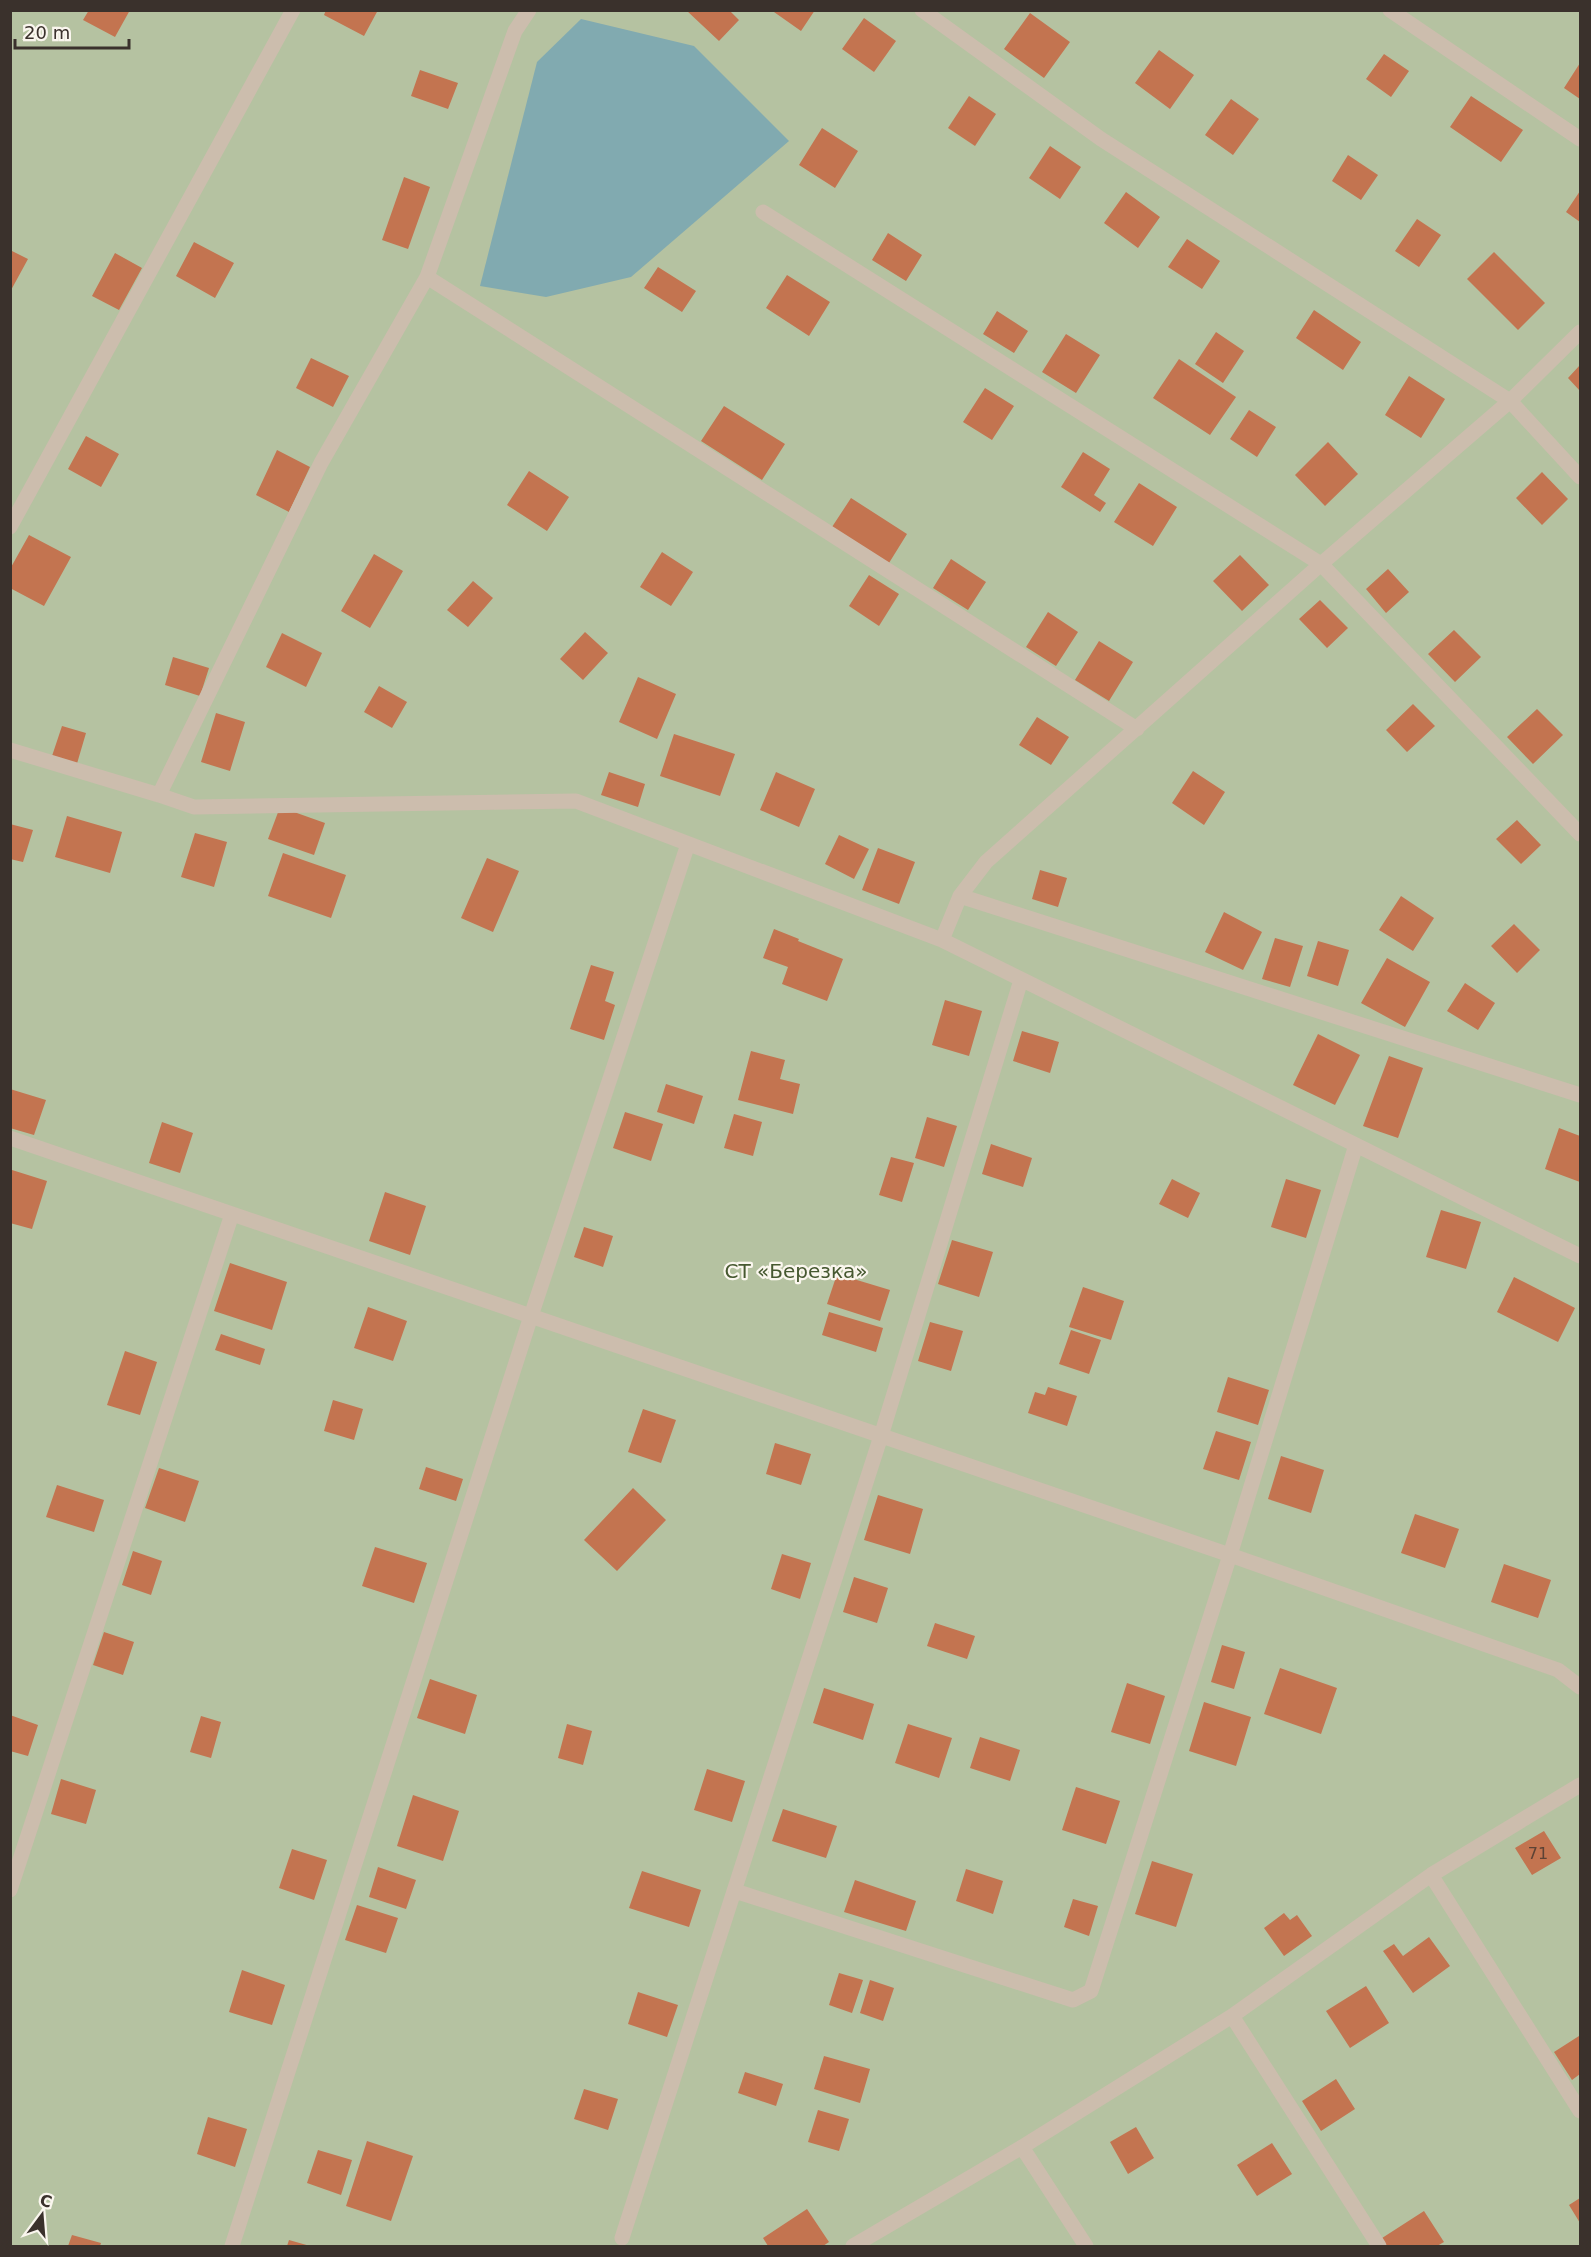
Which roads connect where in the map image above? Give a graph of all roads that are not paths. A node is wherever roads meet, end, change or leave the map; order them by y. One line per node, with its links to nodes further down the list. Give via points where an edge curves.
1 (292, 10): 11 (street)
2 (529, 10): 7 (street, via 515,31)
3 (922, 10): 9 (street, via 1101,139)
4 (1390, 10): 5 (street)
5 (1581, 139)
6 (763, 212): 12 (street)
7 (428, 277): 13 (street); 15 (street, via 321,464)
8 (1581, 332): 9 (street)
9 (1510, 400): 10 (street); 12 (street)
10 (1581, 477)
11 (10, 527)
12 (1321, 564): 13 (street); 16 (street)
13 (1137, 729): 18 (street, via 986,862)
14 (10, 750): 15 (street)
15 (159, 795): 17 (street, via 194,807 576,801)
16 (1580, 831)
17 (688, 844): 19 (street); 26 (street)
18 (960, 896): 19 (street); 21 (street)
19 (942, 940): 20 (street)
20 (1021, 980): 23 (street); 27 (street)
21 (1581, 1095)
22 (10, 1138): 24 (street)
23 (1356, 1145): 25 (street); 28 (street)
24 (232, 1214): 26 (street); 32 (street)
25 (1581, 1256)
26 (531, 1316): 27 (street); 38 (street)
27 (881, 1436): 28 (street); 33 (street)
28 (1230, 1555): 29 (street, via 1558,1670); 33 (street, via 1091,1991 1073,2000)
29 (1581, 1687)
30 (1581, 1785): 31 (street)
31 (1431, 1875): 34 (street); 35 (street)
32 (10, 1890)
33 (735, 1891): 37 (street)
34 (1232, 2016): 36 (street); 41 (street)
35 (1581, 2111)
36 (1022, 2147): 39 (street); 40 (street)
37 (622, 2238)
38 (232, 2247)
39 (853, 2247)
40 (1086, 2247)
41 (1379, 2247)

